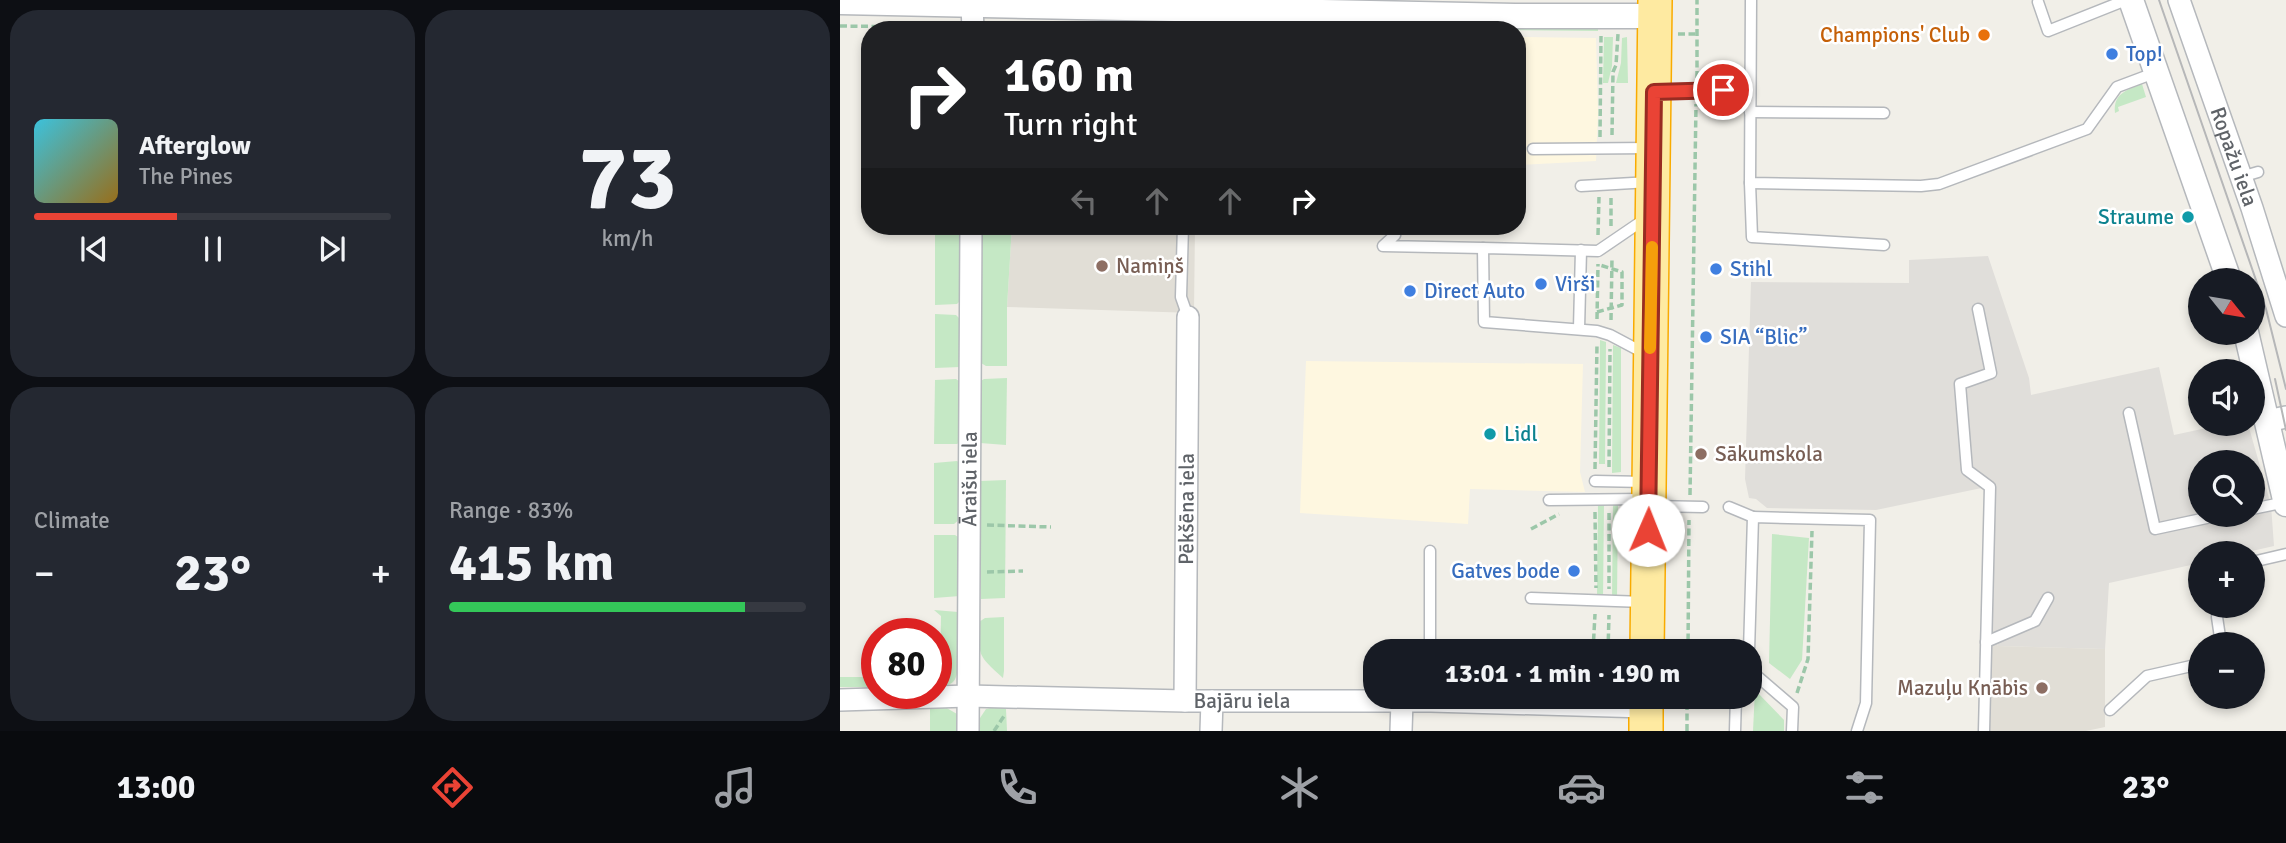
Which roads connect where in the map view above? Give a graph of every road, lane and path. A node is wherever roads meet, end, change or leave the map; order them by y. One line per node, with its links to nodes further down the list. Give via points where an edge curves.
1 (1697, 0): 14 (path)
2 (1751, 0): 16 (lane)
3 (2129, 0): 7 (lane, via 2048,31); 15 (street)
4 (2179, 0): 36 (street, Ropažu iela, via 2250,175)
5 (840, 2): 9 (street)
6 (1012, 2): 8 (street); 9 (street)
7 (2038, 2)
8 (1203, 4): 10 (street)
9 (972, 5): 13 (street)
10 (1264, 5): 11 (street)
11 (1443, 7): 12 (street)
12 (1662, 17): 14 (path); 18 (highway)
13 (972, 21)
14 (1697, 34): 17 (path)
15 (2157, 72): 23 (lane, via 2118,87 2087,128 1939,184); 33 (street)
16 (1750, 90): 17 (lane); 19 (lane)
17 (1697, 91): 18 (lane); 48 (path)
18 (1654, 92): 21 (highway)
19 (1750, 112): 20 (lane); 23 (lane)
20 (1884, 113)
21 (1654, 148): 22 (lane); 25 (highway)
22 (1533, 149)
23 (1750, 183): 29 (lane, via 1752,237)
24 (1581, 186): 25 (lane)
25 (1653, 198): 31 (lane, via 1598,251); 40 (highway)
26 (971, 235): 55 (street, Āraišu iela)
27 (1183, 235): 37 (lane, via 1181,297)
28 (1395, 235): 30 (lane, via 1383,246)
29 (1884, 245)
30 (1483, 248): 31 (lane); 38 (lane, via 1484,322)
31 (1581, 250): 38 (lane)
32 (1598, 264): 35 (path, via 1622,272 1622,305)
33 (2225, 268)
34 (1978, 309): 71 (lane, via 1991,373 1960,384 1967,470 1990,487)
35 (1597, 312)
36 (2286, 316)
37 (1188, 317): 76 (street, Pēkšēna iela)
38 (1579, 329): 40 (lane, via 1610,335)
39 (2251, 345): 42 (street)
40 (1649, 356): 44 (highway)
41 (2129, 413): 54 (lane, via 2155,529)
42 (2277, 419): 47 (street)
43 (1595, 481): 44 (lane)
44 (1649, 496): 45 (lane); 48 (lane); 65 (highway)
45 (1595, 499): 46 (lane); 64 (path)
46 (1549, 500)
47 (2286, 503): 51 (lane)
48 (1690, 506): 49 (lane); 69 (path)
49 (1703, 507)
50 (1729, 507): 52 (lane)
51 (2265, 507)
52 (1753, 517): 53 (lane); 70 (lane)
53 (1812, 518): 79 (path, via 1808,659); 92 (lane, via 1870,520 1866,703)
54 (2188, 522)
55 (969, 525): 56 (path); 61 (street, Āraišu iela)
56 (1051, 527)
57 (1430, 551): 66 (lane)
58 (2286, 554): 59 (lane)
59 (2265, 559)
60 (1023, 571): 61 (path)
61 (969, 573): 74 (street, Āraišu iela)
62 (1531, 598): 64 (lane)
63 (2048, 598): 71 (lane, via 2035,621)
64 (1596, 601): 65 (lane); 67 (path)
65 (1647, 602): 68 (highway)
66 (1430, 639)
67 (1594, 639)
68 (1647, 639)
69 (1688, 639)
70 (1749, 639)
71 (1986, 642): 93 (lane)
72 (2188, 667): 84 (lane, via 2147,676)
73 (1762, 680): 79 (lane)
74 (968, 696): 75 (street, Bajāru iela); 76 (street, Bajāru iela); 86 (street, Āraišu iela)
75 (840, 701)
76 (1185, 701): 77 (street, Bajāru iela)
77 (1212, 701): 78 (street, Bajāru iela); 87 (street)
78 (1363, 701)
79 (1793, 707): 91 (lane)
80 (1402, 709): 88 (street)
81 (1596, 709): 85 (street, Bajāru iela)
82 (1687, 709): 89 (path)
83 (1736, 709): 90 (lane)
84 (2110, 710)
85 (1646, 712)
86 (968, 731)
87 (1211, 731)
88 (1401, 731)
89 (1687, 731)
90 (1735, 731)
91 (1792, 731)
92 (1857, 731)
93 (1984, 731)

